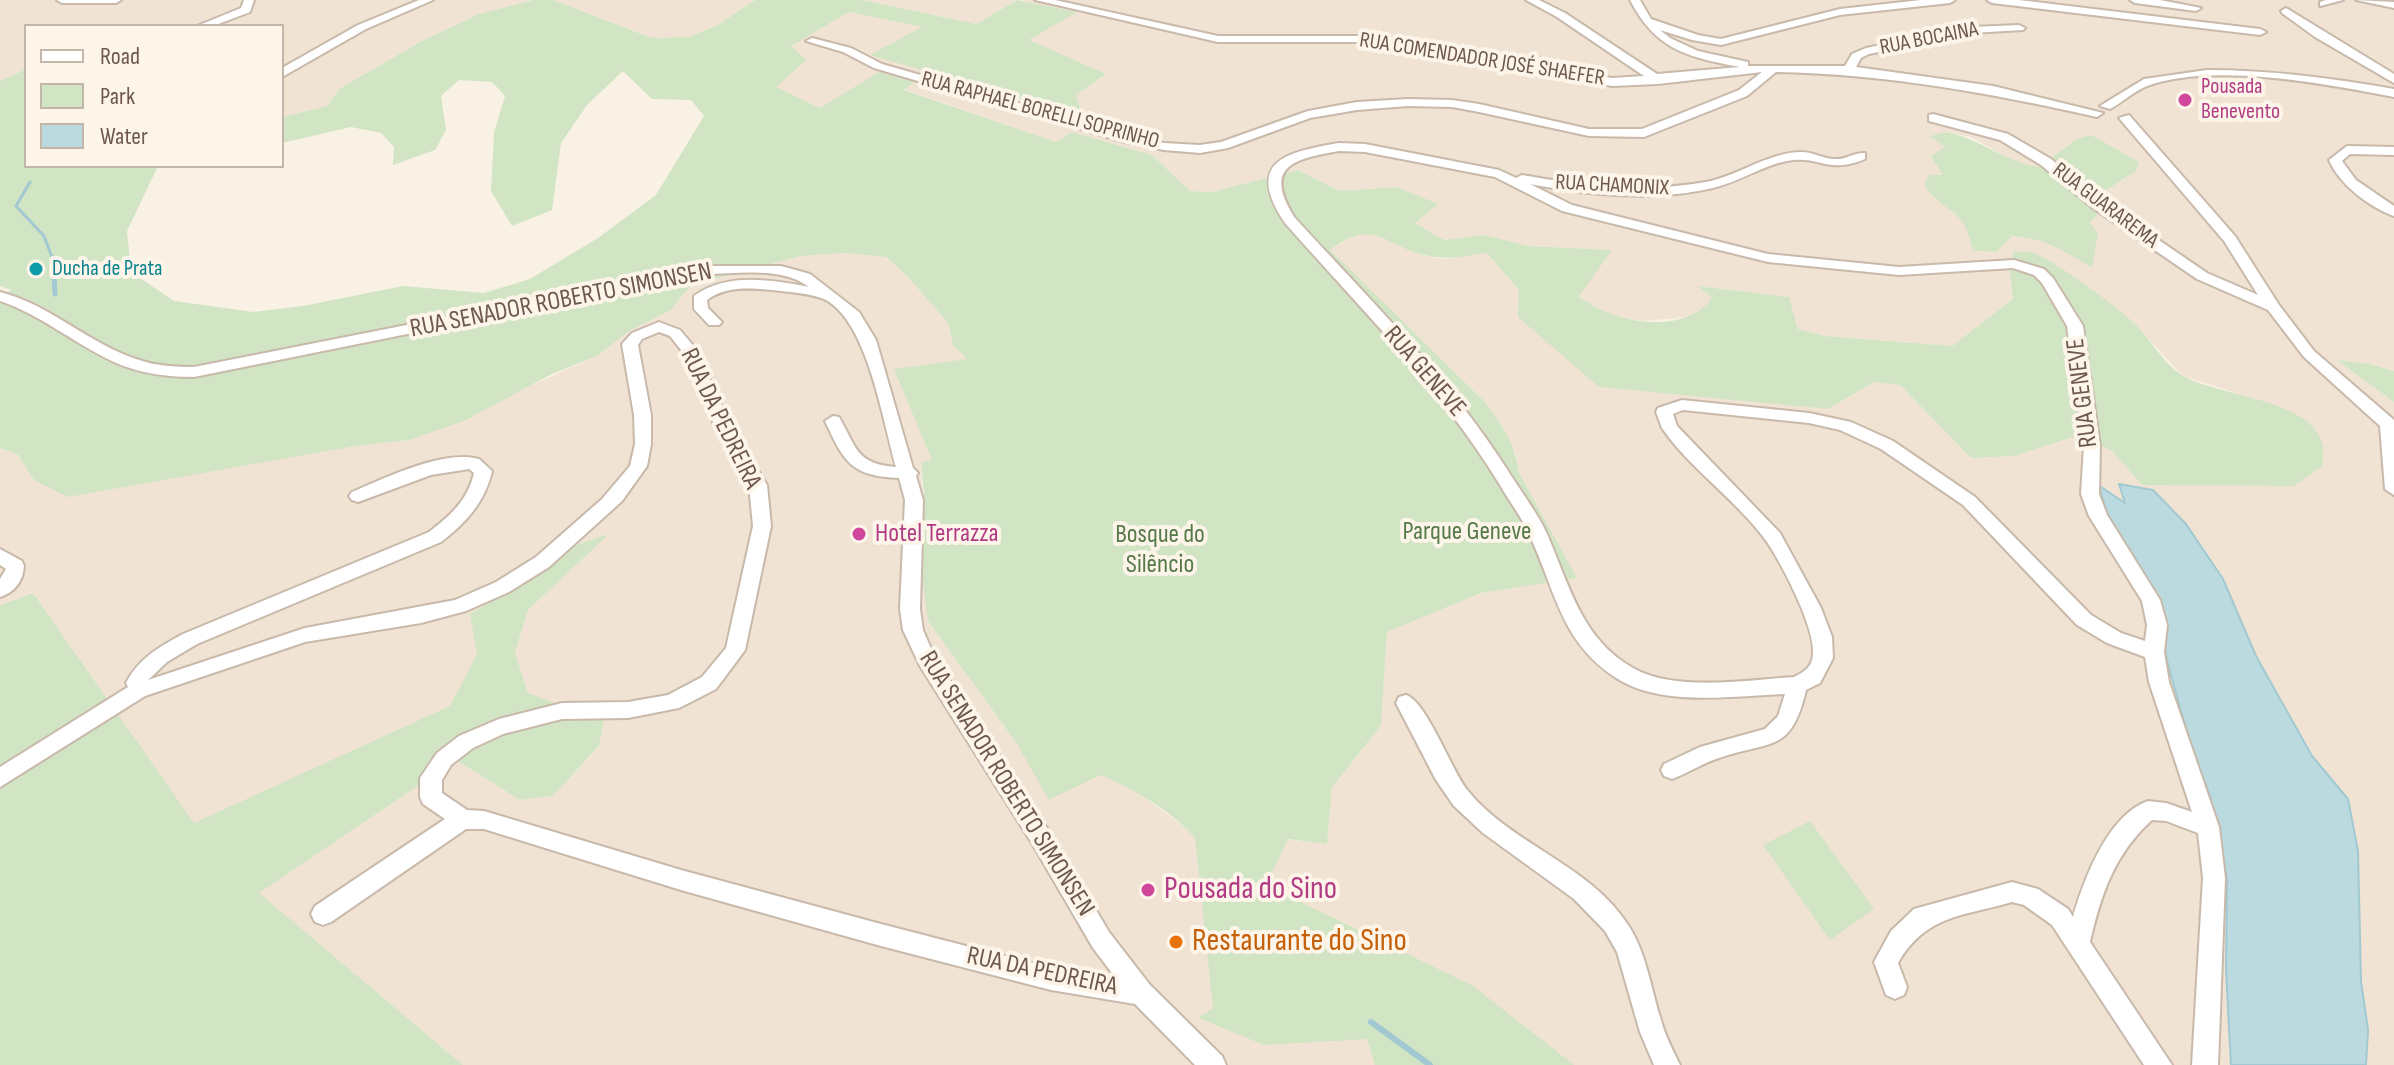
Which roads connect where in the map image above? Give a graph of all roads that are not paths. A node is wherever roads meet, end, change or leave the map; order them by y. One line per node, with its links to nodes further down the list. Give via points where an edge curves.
1 (62, 0): 13 (street)
2 (116, 0): 13 (street)
3 (249, 0): 20 (street, via 246,10)
4 (428, 0): 27 (street, via 354,31)
5 (1040, 0): 29 (street, RUA COMENDADOR JOSÉ SHAEFER, via 1218,39 1359,39 1601,81)
6 (1531, 0): 29 (street)
7 (1635, 0): 19 (street)
8 (1950, 0): 19 (street, via 1840,12 1721,42)
9 (1992, 0): 17 (street)
10 (2135, 0): 14 (street)
11 (2338, 0): 15 (street)
12 (2361, 0): 16 (street)
13 (78, 1)
14 (2192, 4): 22 (street)
15 (2324, 4)
16 (2394, 5)
17 (2090, 6): 22 (street)
18 (2286, 11): 28 (street)
19 (1646, 21): 25 (street, via 1677,48)
20 (209, 24)
21 (2019, 28): 26 (street, RUA BOCAINA, via 1971,30 1866,51 1856,56)
22 (2217, 29): 23 (street)
23 (2260, 32)
24 (812, 41): 25 (street, RUA RAPHAEL BORELLI SOPRINHO, via 878,66 1091,128 1186,149 1219,146 1305,115 1425,102 1628,136 1743,93)
25 (1768, 68): 26 (street, RUA COMENDADOR JOSÉ SHAEFER); 29 (street, RUA COMENDADOR JOSÉ SHAEFER)
26 (1849, 70): 32 (street, RUA COMENDADOR JOSÉ SHAEFER)
27 (284, 72)
28 (2394, 79)
29 (1658, 80)
30 (2394, 93): 31 (street, via 2302,77 2176,78 2137,86)
31 (2124, 109): 32 (street); 32 (street); 34 (street)
32 (2102, 111): 34 (street)
33 (1933, 118): 41 (street, RUA GUARAREMA, via 2004,137 2202,276)
34 (2135, 132): 41 (street, via 2230,239)
35 (2393, 152): 38 (street, via 2347,150 2335,160 2349,179)
36 (1860, 156): 37 (street, RUA CHAMONIX, via 1836,166 1795,156 1712,185 1658,192)
37 (1499, 174): 50 (street, RUA GENEVE, via 1567,208 1768,258 1899,271 2014,264 2039,272 2075,326 2092,446 2090,494 2098,516 2151,600 2157,625); 51 (street, RUA GENEVE, via 1365,148 1319,148 1285,162 1277,173 1276,198 1480,439 1537,531 1571,618 1595,651 1627,675 1662,686 1705,690)
38 (2394, 212)
39 (0, 296): 40 (street, RUA SENADOR ROBERTO SIMONSEN, via 43,311 122,359 147,368 194,372 705,270 781,270 805,277)
40 (834, 298): 42 (street, via 787,287 716,288 699,299); 45 (street, RUA SENADOR ROBERTO SIMONSEN, via 854,315 868,340)
41 (2273, 307): 44 (street, via 2309,354)
42 (714, 322)
43 (833, 421): 45 (street, via 862,470)
44 (2391, 424): 46 (street)
45 (909, 473): 61 (street, RUA SENADOR ROBERTO SIMONSEN, via 914,500 913,630 927,661 1101,940)
46 (2394, 489)
47 (358, 496): 52 (street, via 418,472 460,463 473,463 483,471 466,509 435,537 190,639 139,676 136,683)
48 (0, 556): 49 (street, via 15,566 14,577)
49 (0, 590)
50 (2154, 652): 51 (street, via 2084,620 1969,501 1887,445 1845,426 1809,418 1671,406 1664,412 1670,428 1774,538 1811,608 1823,658 1813,677); 57 (street, RUA GENEVE, via 2159,682)
51 (1797, 685): 54 (street, via 1782,729)
52 (141, 689): 55 (street); 56 (street, RUA DA PEDREIRA, via 309,634 440,612 529,572 566,546 607,505 641,460 641,395 630,344 650,330 667,329 688,349 722,424 758,485 762,526 735,650 709,683 672,702 628,710 562,711 499,727 466,742 431,778 431,797)
53 (1406, 703): 63 (street, via 1443,776 1474,811 1612,921 1630,949 1651,1030)
54 (1672, 770)
55 (0, 778)
56 (463, 819): 58 (street); 61 (street, RUA DA PEDREIRA, via 484,820 681,880 1051,979)
57 (2208, 827): 59 (street, via 2148,810 2130,824 2092,883); 65 (street, RUA GENEVE, via 2214,878)
58 (323, 914)
59 (2078, 943): 60 (street, via 2060,917 2030,896 2012,892 1922,917 1899,939 1886,962); 64 (street)
60 (1895, 987)
61 (1141, 993): 62 (street, RUA SENADOR ROBERTO SIMONSEN)
62 (1213, 1065)
63 (1667, 1065)
64 (2159, 1065)
65 (2205, 1065)

